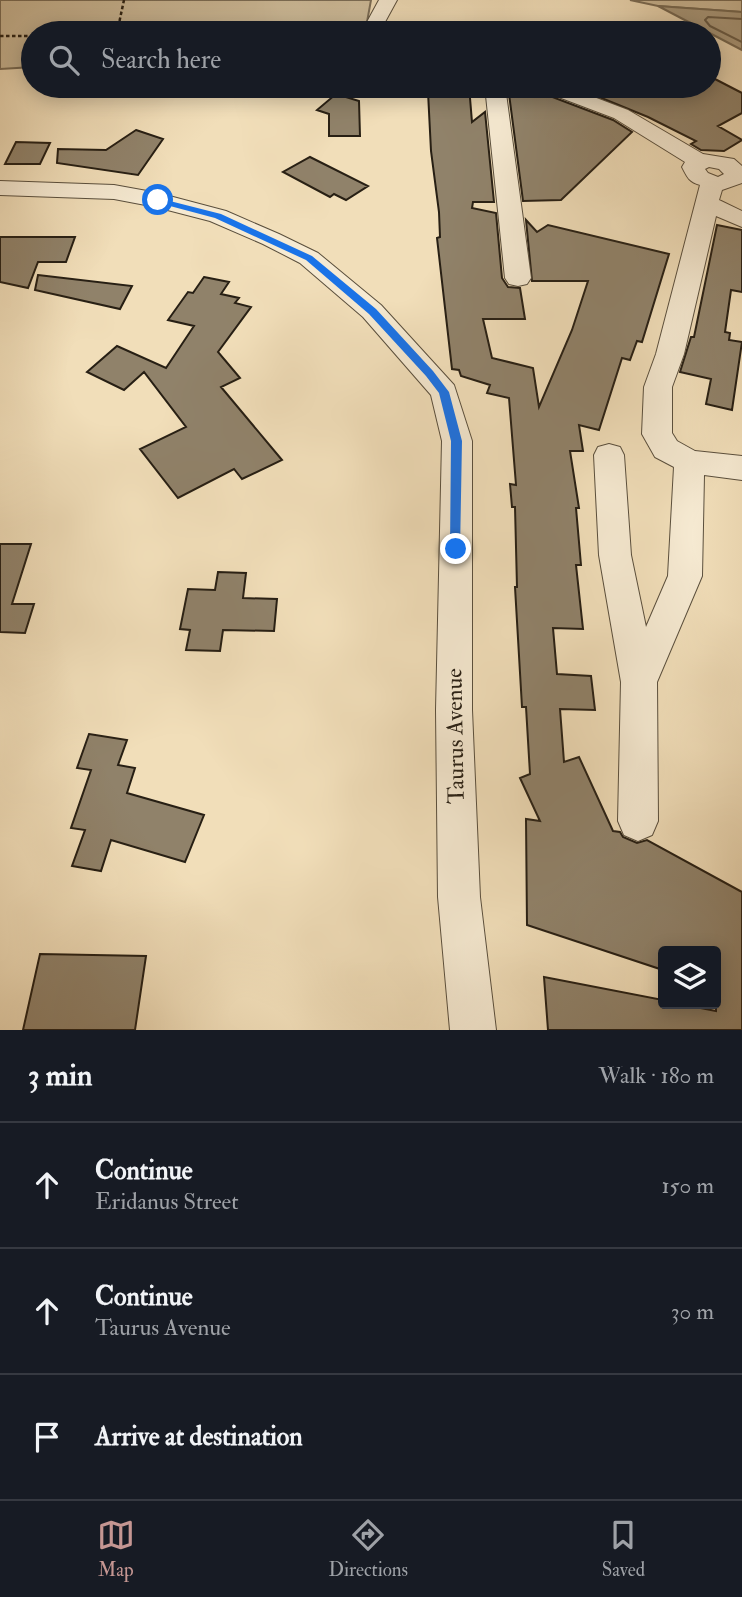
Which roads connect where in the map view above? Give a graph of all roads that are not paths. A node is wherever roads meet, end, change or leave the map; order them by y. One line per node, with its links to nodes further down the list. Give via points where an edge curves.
1 (388, 0): 2 (street)
2 (377, 21)
3 (496, 98): 8 (street)
4 (579, 98): 5 (street, via 621,114)
5 (706, 182): 7 (street); 10 (street, via 670,354 658,387 660,442)
6 (0, 188): 14 (street, Taurus Avenue, via 114,192 218,216 309,258 372,311 444,392 457,441 454,710 459,897)
7 (742, 220)
8 (518, 278)
9 (609, 455): 12 (street, via 615,555)
10 (689, 463): 11 (street); 12 (street, via 685,576)
11 (742, 468)
12 (639, 682): 13 (street)
13 (638, 821)
14 (473, 1030)

